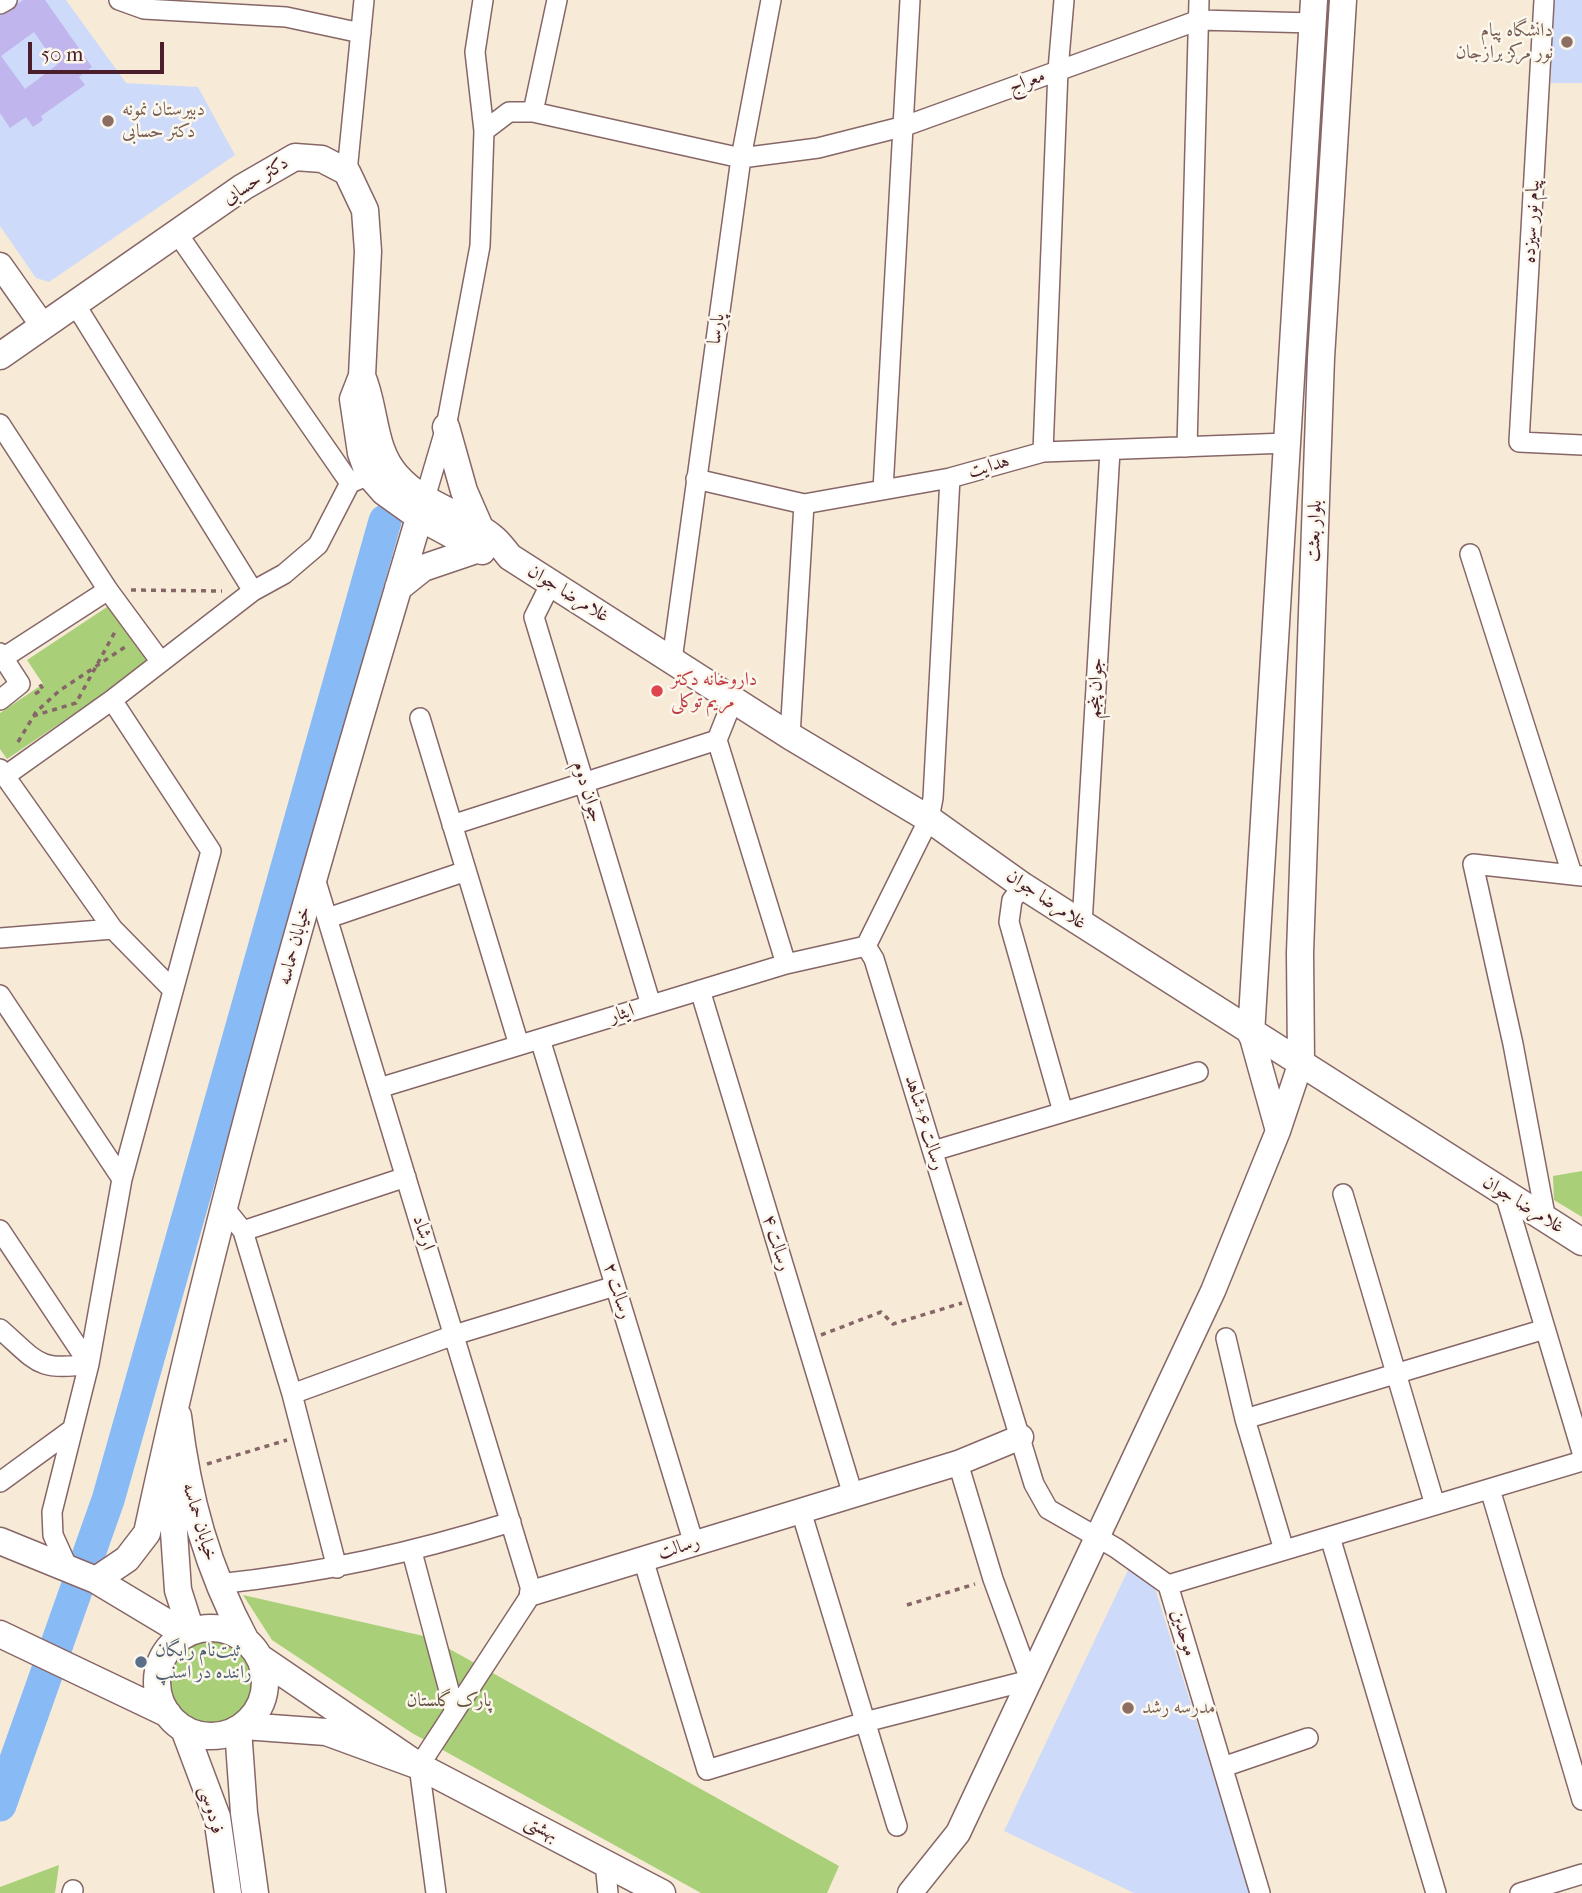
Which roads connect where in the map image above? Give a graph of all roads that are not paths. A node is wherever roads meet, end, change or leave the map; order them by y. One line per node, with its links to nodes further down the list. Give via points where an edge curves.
1 (7, 0): 12 (street)
2 (119, 0): 13 (street, via 144,9)
3 (364, 0): 17 (street)
4 (483, 0): 21 (street, via 475,52)
5 (557, 0): 19 (street)
6 (771, 0): 22 (street, پارسا)
7 (910, 0): 20 (street)
8 (1064, 0): 18 (street)
9 (1199, 0): 16 (street)
10 (1343, 0): 29 (main road, بلوار بعثت)
11 (1544, 0): 35 (street, پیام نور سیزده, via 1519,442)
12 (0, 4)
13 (186, 6): 14 (street)
14 (285, 8): 17 (street)
15 (1313, 11): 16 (street, معراج); 28 (main road, بلوار بعثت)
16 (1199, 20): 18 (street, معراج); 36 (street)
17 (361, 33): 23 (street)
18 (1058, 70): 20 (street, معراج); 38 (street)
19 (533, 111): 21 (street, via 509,112); 22 (street)
20 (905, 126): 22 (street, معراج, via 818,148); 42 (street)
21 (484, 131): 33 (street, via 480,246)
22 (741, 158): 40 (street, پارسا)
23 (347, 172): 24 (main road, دکتر حسابی, via 322,159 295,157); 31 (main road, via 365,210 368,251)
24 (177, 233): 26 (main road, دکتر حسابی); 41 (street)
25 (0, 265): 27 (street)
26 (75, 304): 27 (main road, دکتر حسابی); 50 (street)
27 (43, 326): 30 (main road, دکتر حسابی)
28 (1294, 333): 29 (main road); 34 (main road, بلوار بعثت)
29 (1322, 334): 74 (main road, بلوار بعثت)
30 (0, 356)
31 (362, 376): 41 (main road, via 354,399); 44 (main road, via 371,398 380,450)
32 (0, 424): 49 (street)
33 (446, 426): 44 (street); 45 (main road)
34 (1287, 443): 36 (street, هدایت); 73 (main road, بلوار بعثت)
35 (1582, 445)
36 (1187, 447): 37 (street, هدایت)
37 (1110, 451): 38 (street, هدایت); 69 (street, جوان پنجم)
38 (1043, 452): 39 (street, هدایت)
39 (950, 478): 42 (street, هدایت); 62 (street)
40 (696, 479): 43 (street, هدایت); 52 (street, پارسا)
41 (360, 480): 44 (main road); 50 (street, via 318,545 284,574)
42 (883, 490): 43 (street, هدایت)
43 (804, 505): 58 (street)
44 (422, 507): 45 (main road, غلامرضا جوان); 48 (main road, خیابان حماسه)
45 (480, 540): 47 (main road, غلامرضا جوان); 48 (main road, via 424,568)
46 (1470, 554): 66 (street)
47 (551, 583): 52 (main road, غلامرضا جوان); 61 (street, جوان دوم, via 534,617)
48 (398, 588): 65 (main road, خیابان حماسه)
49 (108, 590): 51 (street); 53 (street)
50 (253, 591): 53 (street)
51 (2, 656): 54 (street, via 20,684)
52 (672, 660): 56 (main road, غلامرضا جوان)
53 (161, 662): 55 (street)
54 (0, 700)
55 (112, 700): 60 (street); 76 (street, via 211,851)
56 (733, 700): 58 (main road, غلامرضا جوان); 59 (street)
57 (420, 718): 63 (street)
58 (790, 736): 62 (main road, غلامرضا جوان)
59 (717, 740): 61 (street); 75 (street)
60 (2, 772): 70 (street)
61 (584, 784): 63 (street); 79 (street, جوان دوم)
62 (929, 819): 67 (main road, غلامرضا جوان); 72 (street)
63 (452, 825): 64 (street)
64 (466, 871): 68 (street); 82 (street)
65 (314, 874): 68 (street, ارشاد); 93 (main road, خیابان حماسه)
66 (1577, 875): 94 (street, via 1473,864)
67 (1023, 886): 69 (main road, غلامرضا جوان); 86 (street, via 1012,900 1009,922)
68 (327, 918): 85 (street, ارشاد)
69 (1082, 924): 80 (main road, غلامرضا جوان)
70 (113, 929): 71 (street); 76 (street)
71 (0, 938)
72 (866, 946): 75 (street, ایثار); 88 (street, رسالت ۶+شاهد, via 874,959)
73 (1257, 948): 74 (main road); 80 (main road, بلوار بعثت)
74 (1300, 953): 83 (main road, بلوار بعثت)
75 (786, 964): 77 (street, ایثار)
76 (173, 990): 90 (street)
77 (700, 990): 79 (street, ایثار); 115 (street, رسالت ۴)
78 (0, 995): 90 (street)
79 (651, 1005): 81 (street, ایثار)
80 (1251, 1034): 83 (main road, غلامرضا جوان); 87 (street)
81 (540, 1039): 82 (street, ایثار); 98 (street, رسالت ۲)
82 (519, 1045): 85 (street, ایثار)
83 (1301, 1062): 87 (street); 92 (main road, غلامرضا جوان)
84 (1198, 1072): 86 (street)
85 (379, 1088): 89 (street, ارشاد)
86 (1063, 1112): 88 (street)
87 (1278, 1131): 120 (street, via 1213,1291)
88 (933, 1151): 109 (street, رسالت ۶+شاهد)
89 (406, 1177): 96 (street); 101 (street, ارشاد)
90 (122, 1179): 103 (street)
91 (1343, 1194): 104 (street)
92 (1505, 1194): 94 (main road, غلامرضا جوان); 100 (street)
93 (223, 1206): 96 (street); 106 (main road, خیابان حماسه)
94 (1546, 1220): 97 (main road, غلامرضا جوان)
95 (0, 1230): 103 (street)
96 (243, 1231): 105 (street)
97 (1582, 1242)
98 (615, 1286): 101 (street); 122 (street, رسالت ۲)
99 (0, 1329): 103 (street, via 37,1361 56,1369)
100 (1545, 1329): 104 (street); 110 (street)
101 (454, 1335): 105 (street); 118 (street, ارشاد)
102 (1226, 1338): 107 (street)
103 (89, 1364): 108 (street)
104 (1396, 1374): 107 (street); 116 (street)
105 (292, 1394): 127 (street)
106 (176, 1396): 128 (main road, via 146,1533 127,1559); 129 (main road, خیابان حماسه, via 185,1470); 132 (main road, خیابان حماسه, via 169,1485 178,1590)
107 (1245, 1419): 123 (street)
108 (70, 1431): 113 (street); 126 (street, via 51,1512 54,1535)
109 (1021, 1437): 112 (street, رسالت); 120 (street, موحدین, via 1034,1484 1048,1509)
110 (1582, 1452)
111 (1582, 1461): 114 (street)
112 (958, 1463): 115 (street, رسالت); 135 (street)
113 (0, 1482)
114 (1490, 1489): 116 (street); 143 (street)
115 (853, 1495): 117 (street, رسالت)
116 (1435, 1505): 119 (street)
117 (801, 1511): 122 (street, رسالت); 138 (street)
118 (511, 1522): 124 (street); 131 (street, ارشاد)
119 (1330, 1536): 123 (street); 155 (street)
120 (1097, 1537): 130 (street, موحدین); 135 (street)
121 (0, 1541): 126 (main road)
122 (694, 1544): 125 (street, رسالت)
123 (1284, 1550): 130 (street)
124 (412, 1552): 127 (street); 136 (street)
125 (643, 1559): 131 (street, رسالت); 138 (street, via 707,1770)
126 (67, 1566): 128 (main road)
127 (337, 1569): 129 (street)
128 (96, 1580): 132 (main road)
129 (218, 1584): 134 (main road, خیابان حماسه)
130 (1168, 1585): 142 (street, موحدین)
131 (532, 1593): 136 (street)
132 (189, 1633): 134 (main road, via 210,1628 230,1631); 137 (main road, via 166,1653 157,1679 159,1698)
133 (0, 1634): 137 (main road)
134 (253, 1649): 139 (main road, via 265,1675 264,1694 257,1712); 141 (main road)
135 (1030, 1680): 138 (street); 153 (street, via 958,1833)
136 (454, 1709): 141 (street)
137 (176, 1722): 139 (main road, via 211,1736); 148 (main road, فردوسی, via 216,1816)
138 (865, 1722): 144 (street)
139 (241, 1728): 141 (main road, via 326,1732); 149 (main road, فردوسی, via 244,1813)
140 (1308, 1738): 142 (street)
141 (419, 1766): 145 (main road, بهشتی); 150 (street)
142 (1223, 1767): 154 (street, موحدین)
143 (1582, 1800)
144 (897, 1826)
145 (605, 1862): 151 (street); 152 (main road, بهشتی)
146 (1582, 1874): 147 (street)
147 (1532, 1891)
148 (228, 1893)
149 (255, 1893)
150 (436, 1893)
151 (608, 1893)
152 (662, 1893)
153 (910, 1893)
154 (1260, 1893)
155 (1436, 1893)

